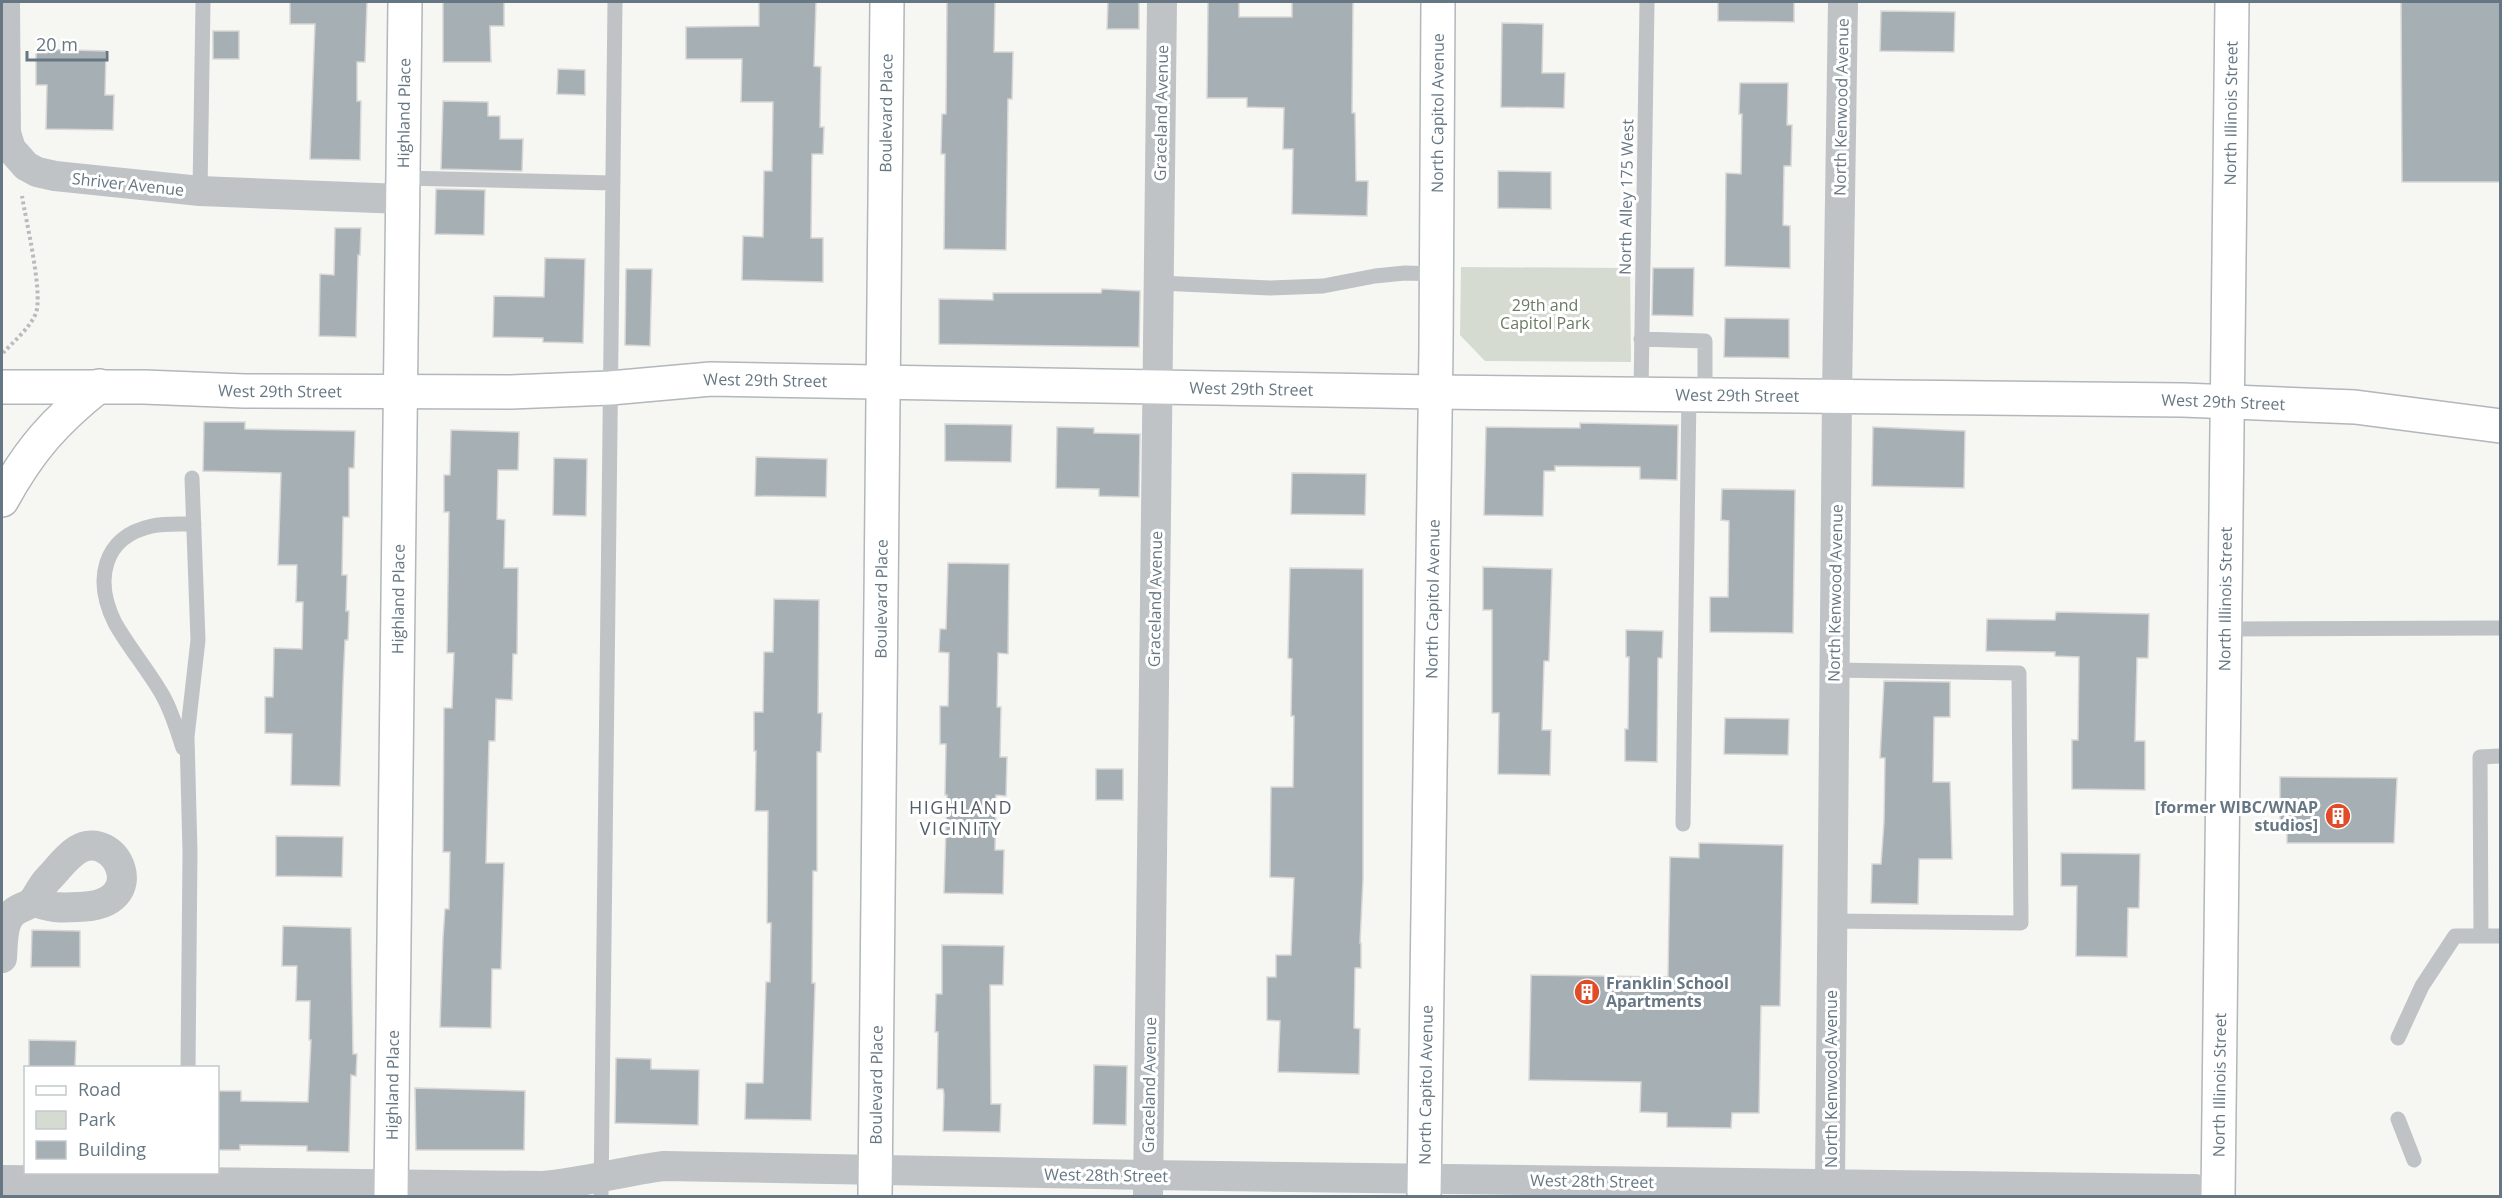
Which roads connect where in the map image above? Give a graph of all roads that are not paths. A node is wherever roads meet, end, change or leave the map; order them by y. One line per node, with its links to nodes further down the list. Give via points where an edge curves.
1 (5, 2): 13 (street, Shriver Avenue, via 6,133 11,149 26,166 55,176)
2 (203, 2): 13 (lane)
3 (405, 2): 12 (main road, Highland Place)
4 (615, 2): 11 (lane)
5 (886, 2): 17 (main road, Boulevard Place)
6 (1162, 2): 15 (street, Graceland Avenue)
7 (1438, 2): 14 (main road, North Capitol Avenue)
8 (1647, 2): 16 (lane, North Alley 175 West)
9 (1843, 2): 26 (street, North Kenwood Avenue)
10 (2232, 2): 27 (main road, North Illinois Street)
11 (612, 183): 12 (lane); 21 (lane)
12 (402, 189): 13 (street, Shriver Avenue); 22 (main road, Highland Place)
13 (201, 191)
14 (1436, 274): 15 (lane, via 1405,273 1323,286 1270,288); 23 (main road, North Capitol Avenue)
15 (1159, 283): 20 (street, Graceland Avenue)
16 (1641, 339): 24 (lane, North Alley 175 West); 25 (lane, via 1705,341)
17 (882, 384): 20 (main road, West 29th Street); 21 (main road, West 29th Street, via 711,379); 49 (main road, Boulevard Place)
18 (99, 386): 19 (main road, West 29th Street); 22 (main road, West 29th Street); 30 (main road, via 64,414 39,443)
19 (2, 387)
20 (1157, 387): 23 (main road, West 29th Street); 52 (street, Graceland Avenue)
21 (610, 388): 22 (main road, West 29th Street); 51 (lane)
22 (400, 391): 54 (main road, Highland Place)
23 (1435, 392): 24 (main road, West 29th Street); 53 (main road, North Capitol Avenue)
24 (1641, 393): 25 (main road, West 29th Street)
25 (1697, 394): 26 (main road, West 29th Street); 37 (lane)
26 (1837, 396): 27 (main road, West 29th Street); 34 (street, North Kenwood Avenue)
27 (2227, 402): 28 (main road, West 29th Street, via 2355,407); 33 (main road, North Illinois Street)
28 (2500, 426)
29 (192, 478): 31 (lane)
30 (2, 500)
31 (194, 524): 36 (lane, via 198,640); 36 (lane, via 153,525 127,535 113,549 102,585 116,623 164,698)
32 (2500, 628): 33 (lane)
33 (2224, 629): 58 (main road, North Illinois Street)
34 (1834, 670): 39 (street, North Kenwood Avenue); 39 (lane, via 2019,673 2021,923)
35 (2500, 756): 40 (lane, via 2480,756)
36 (187, 762): 44 (lane)
37 (1683, 824)
38 (33, 901): 42 (street, via 7,919)
39 (1832, 921): 50 (street, North Kenwood Avenue)
40 (2481, 936): 41 (lane); 43 (lane, via 2455,936 2422,986)
41 (2500, 936)
42 (2, 958)
43 (2398, 1038)
44 (188, 1066)
45 (2398, 1119): 46 (lane)
46 (2414, 1160)
47 (2, 1180): 48 (street, West 28th Street)
48 (187, 1184): 54 (street, West 28th Street)
49 (875, 1184): 51 (street, West 28th Street, via 664,1166); 52 (street, West 28th Street)
50 (1830, 1185): 55 (street, West 28th Street); 56 (street, West 28th Street)
51 (601, 1186): 54 (street, West 28th Street, via 574,1183)
52 (1148, 1186): 53 (street, West 28th Street)
53 (1424, 1187): 55 (street, West 28th Street)
54 (391, 1190)
55 (1732, 1190)
56 (1903, 1191): 57 (street, West 28th Street, via 2195,1189)
57 (2210, 1197)
58 (2218, 1197)

